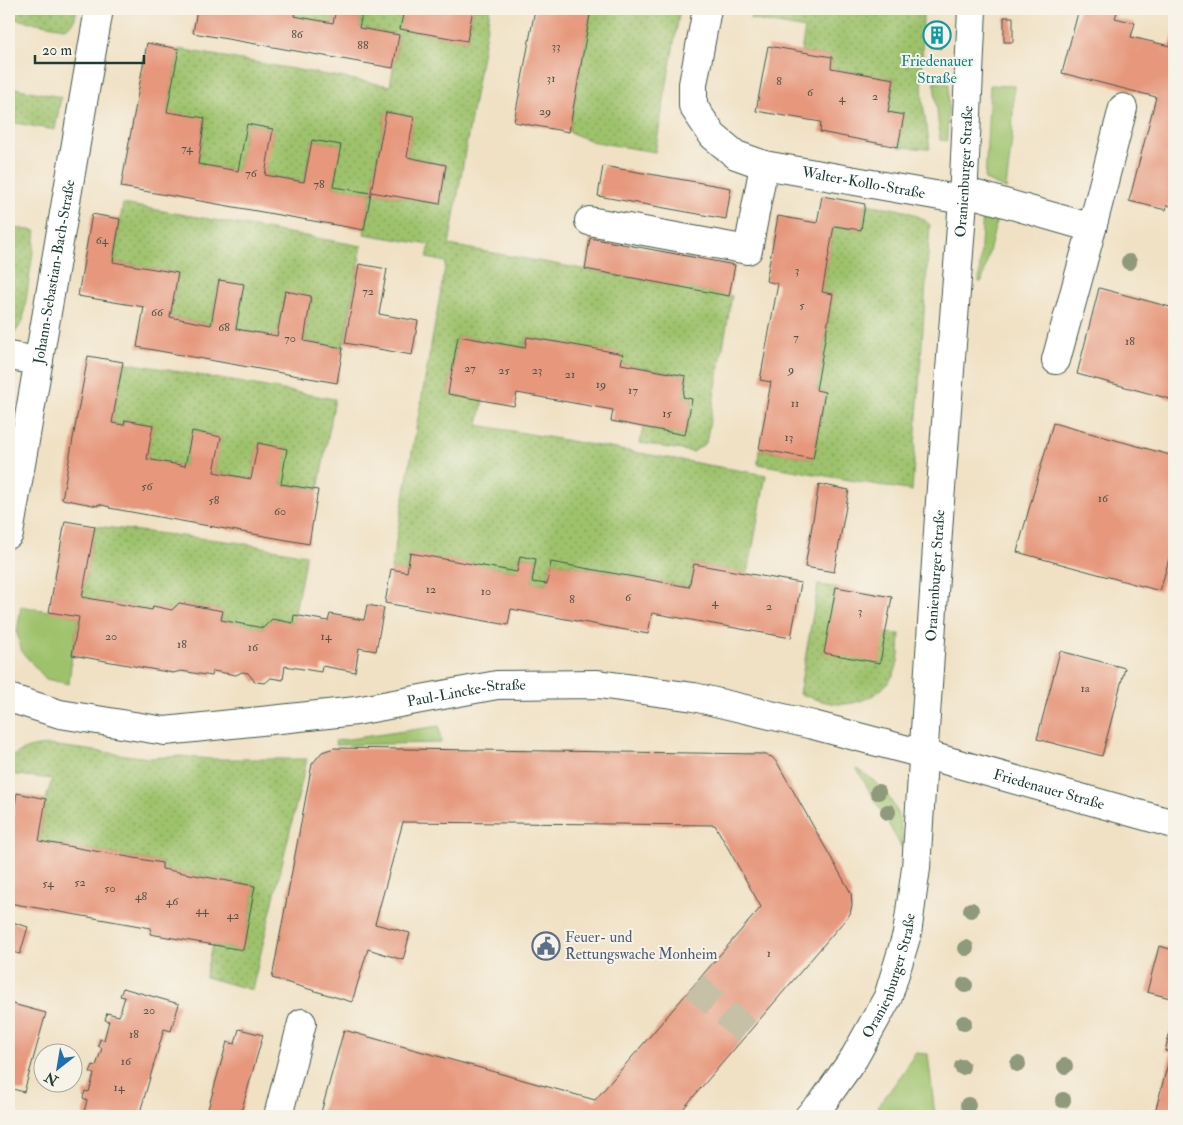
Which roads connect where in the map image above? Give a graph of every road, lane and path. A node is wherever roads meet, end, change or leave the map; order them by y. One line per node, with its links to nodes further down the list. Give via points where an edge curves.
1 (99, 9): 11 (street, Johann-Sebastian-Bach-Straße)
2 (706, 9): 5 (street, Walter-Kollo-Straße, via 693,84 693,106 713,136 736,155)
3 (972, 9): 6 (street, Oranienburger Straße)
4 (1123, 108): 8 (street)
5 (764, 165): 6 (street, Walter-Kollo-Straße); 7 (street, via 748,250)
6 (963, 196): 8 (street, Walter-Kollo-Straße); 14 (street, Oranienburger Straße)
7 (589, 221)
8 (1092, 228): 10 (street)
9 (9, 356): 11 (street)
10 (1056, 360)
11 (39, 361): 12 (street, Johann-Sebastian-Bach-Straße)
12 (9, 534)
13 (9, 698): 14 (street, Paul-Lincke-Straße, via 60,714 165,731 356,711 497,685 598,684 694,697)
14 (923, 754): 15 (street, Friedenauer Straße); 17 (street, Oranienburger Straße, via 916,868 907,934 888,997)
15 (1173, 820)
16 (302, 1023): 18 (street)
17 (821, 1112)
18 (278, 1116)

